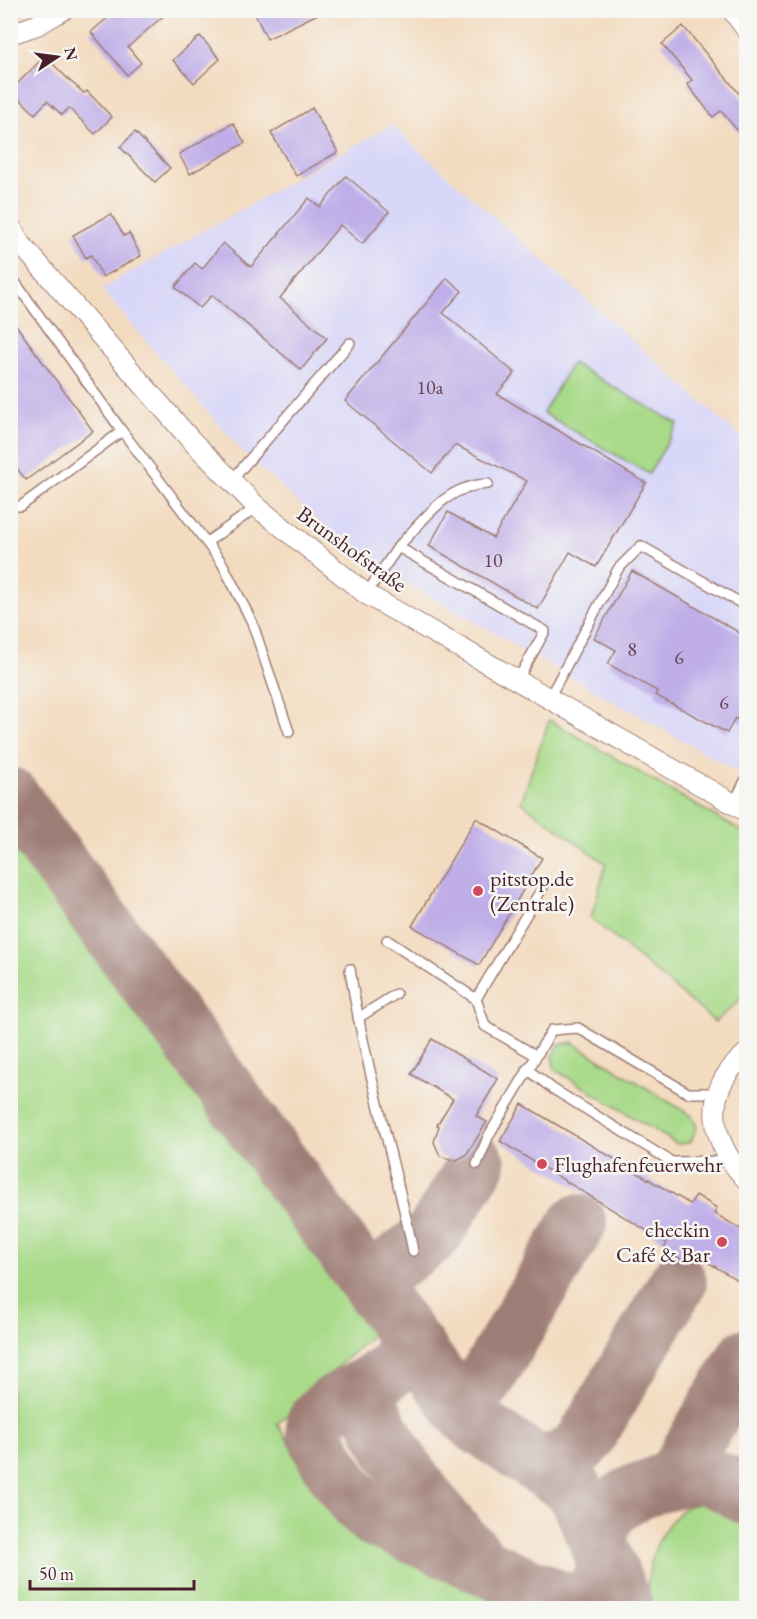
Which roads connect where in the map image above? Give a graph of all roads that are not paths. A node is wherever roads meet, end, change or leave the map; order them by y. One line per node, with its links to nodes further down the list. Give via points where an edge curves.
1 (63, 10): 4 (street)
2 (732, 10): 3 (street)
3 (747, 29)
4 (10, 34)
5 (10, 225): 9 (street, Brunshofstraße, via 21,244 105,343)
6 (10, 274): 8 (lane)
7 (350, 343): 9 (lane)
8 (122, 431): 11 (lane, via 21,506); 13 (lane)
9 (231, 481): 12 (street, Brunshofstraße)
10 (488, 484): 14 (lane, via 470,484 447,496)
11 (10, 506)
12 (257, 507): 13 (lane); 15 (street, Brunshofstraße)
13 (207, 542): 19 (lane, via 252,622)
14 (398, 547): 15 (lane); 17 (lane, via 545,631)
15 (366, 594): 17 (street, Brunshofstraße)
16 (747, 606): 18 (lane, via 641,546 618,569)
17 (517, 681): 18 (street, Brunshofstraße)
18 (548, 700): 21 (street, Brunshofstraße)
19 (289, 732)
20 (747, 779): 21 (lane)
21 (740, 807)
22 (544, 885): 26 (lane)
23 (387, 940): 26 (lane)
24 (350, 969): 27 (lane)
25 (396, 994): 27 (lane)
26 (476, 999): 29 (lane, via 485,1026)
27 (357, 1018): 35 (lane)
28 (747, 1054): 31 (street)
29 (535, 1055): 30 (lane); 31 (lane, via 552,1030 578,1028 688,1093)
30 (527, 1069): 32 (lane, via 672,1162); 33 (lane)
31 (716, 1093): 32 (street, via 715,1128)
32 (730, 1161): 34 (street)
33 (477, 1164)
34 (747, 1179)
35 (414, 1251)

